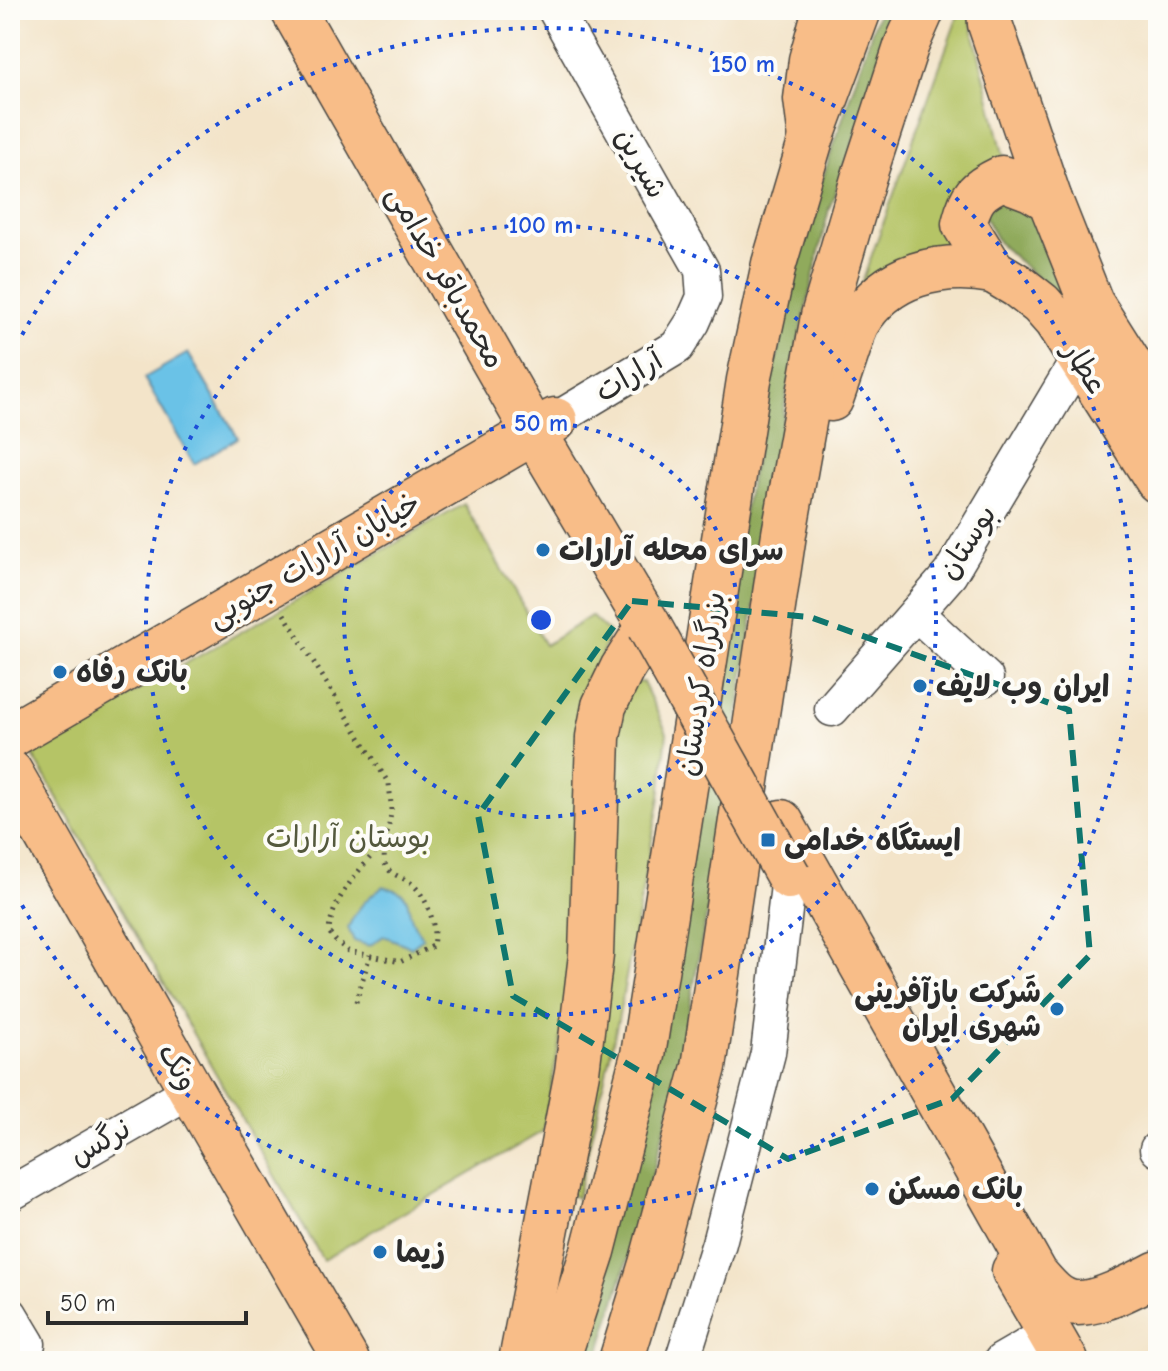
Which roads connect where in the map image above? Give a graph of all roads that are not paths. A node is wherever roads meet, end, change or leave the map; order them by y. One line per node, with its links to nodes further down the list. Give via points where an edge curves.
1 (293, 10): 14 (main road, محمدباقر خدامی)
2 (322, 10): 14 (main road, محمدباقر خدامی)
3 (555, 10): 11 (street, شیرین, via 702,270 704,297)
4 (825, 10): 8 (main road, via 806,99)
5 (859, 10): 8 (main road, بزرگراه کردستان)
6 (922, 10): 16 (main road, بزرگراه کردستان, via 823,316)
7 (989, 10): 9 (main road, عطار)
8 (811, 139): 33 (main road, بزرگراه کردستان, via 774,264 749,380 643,1055 593,1251)
9 (1050, 200): 10 (main road, via 1002,178 981,188 969,204 964,224); 13 (main road, عطار, via 1091,303)
10 (993, 271): 12 (main road, عطار, via 1041,304); 16 (main road, via 927,271 903,279 871,304 856,324)
11 (693, 322): 14 (street, آرارات, via 677,347)
12 (1079, 358): 15 (main road, عطار); 17 (street, بوستان, via 950,574)
13 (1152, 388)
14 (545, 426): 18 (main road, محمدباقر خدامی); 21 (main road, خیابان آرارات جنوبی)
15 (1158, 481)
16 (784, 534): 34 (main road, بزرگراه کردستان, via 704,1067)
17 (916, 613): 19 (street); 20 (street, بوستان)
18 (666, 638): 23 (main road, bridge); 27 (main road, via 776,813 1036,1275 1067,1302); 32 (main road, via 622,669 604,706 598,737 591,955 579,1058)
19 (986, 678)
20 (832, 709)
21 (10, 736)
22 (10, 772): 24 (main road, ونک)
23 (789, 877): 30 (main road); 35 (street, via 768,1053)
24 (191, 1090): 25 (street, نرگس); 31 (main road, ونک)
25 (10, 1194)
26 (1158, 1273): 27 (main road)
27 (1102, 1299): 37 (main road, via 1086,1332)
28 (10, 1314): 29 (street)
29 (28, 1344)
30 (1058, 1347): 36 (street)
31 (347, 1361)
32 (521, 1361)
33 (557, 1361)
34 (621, 1361)
35 (682, 1361)
36 (1001, 1361)
37 (1092, 1361)

